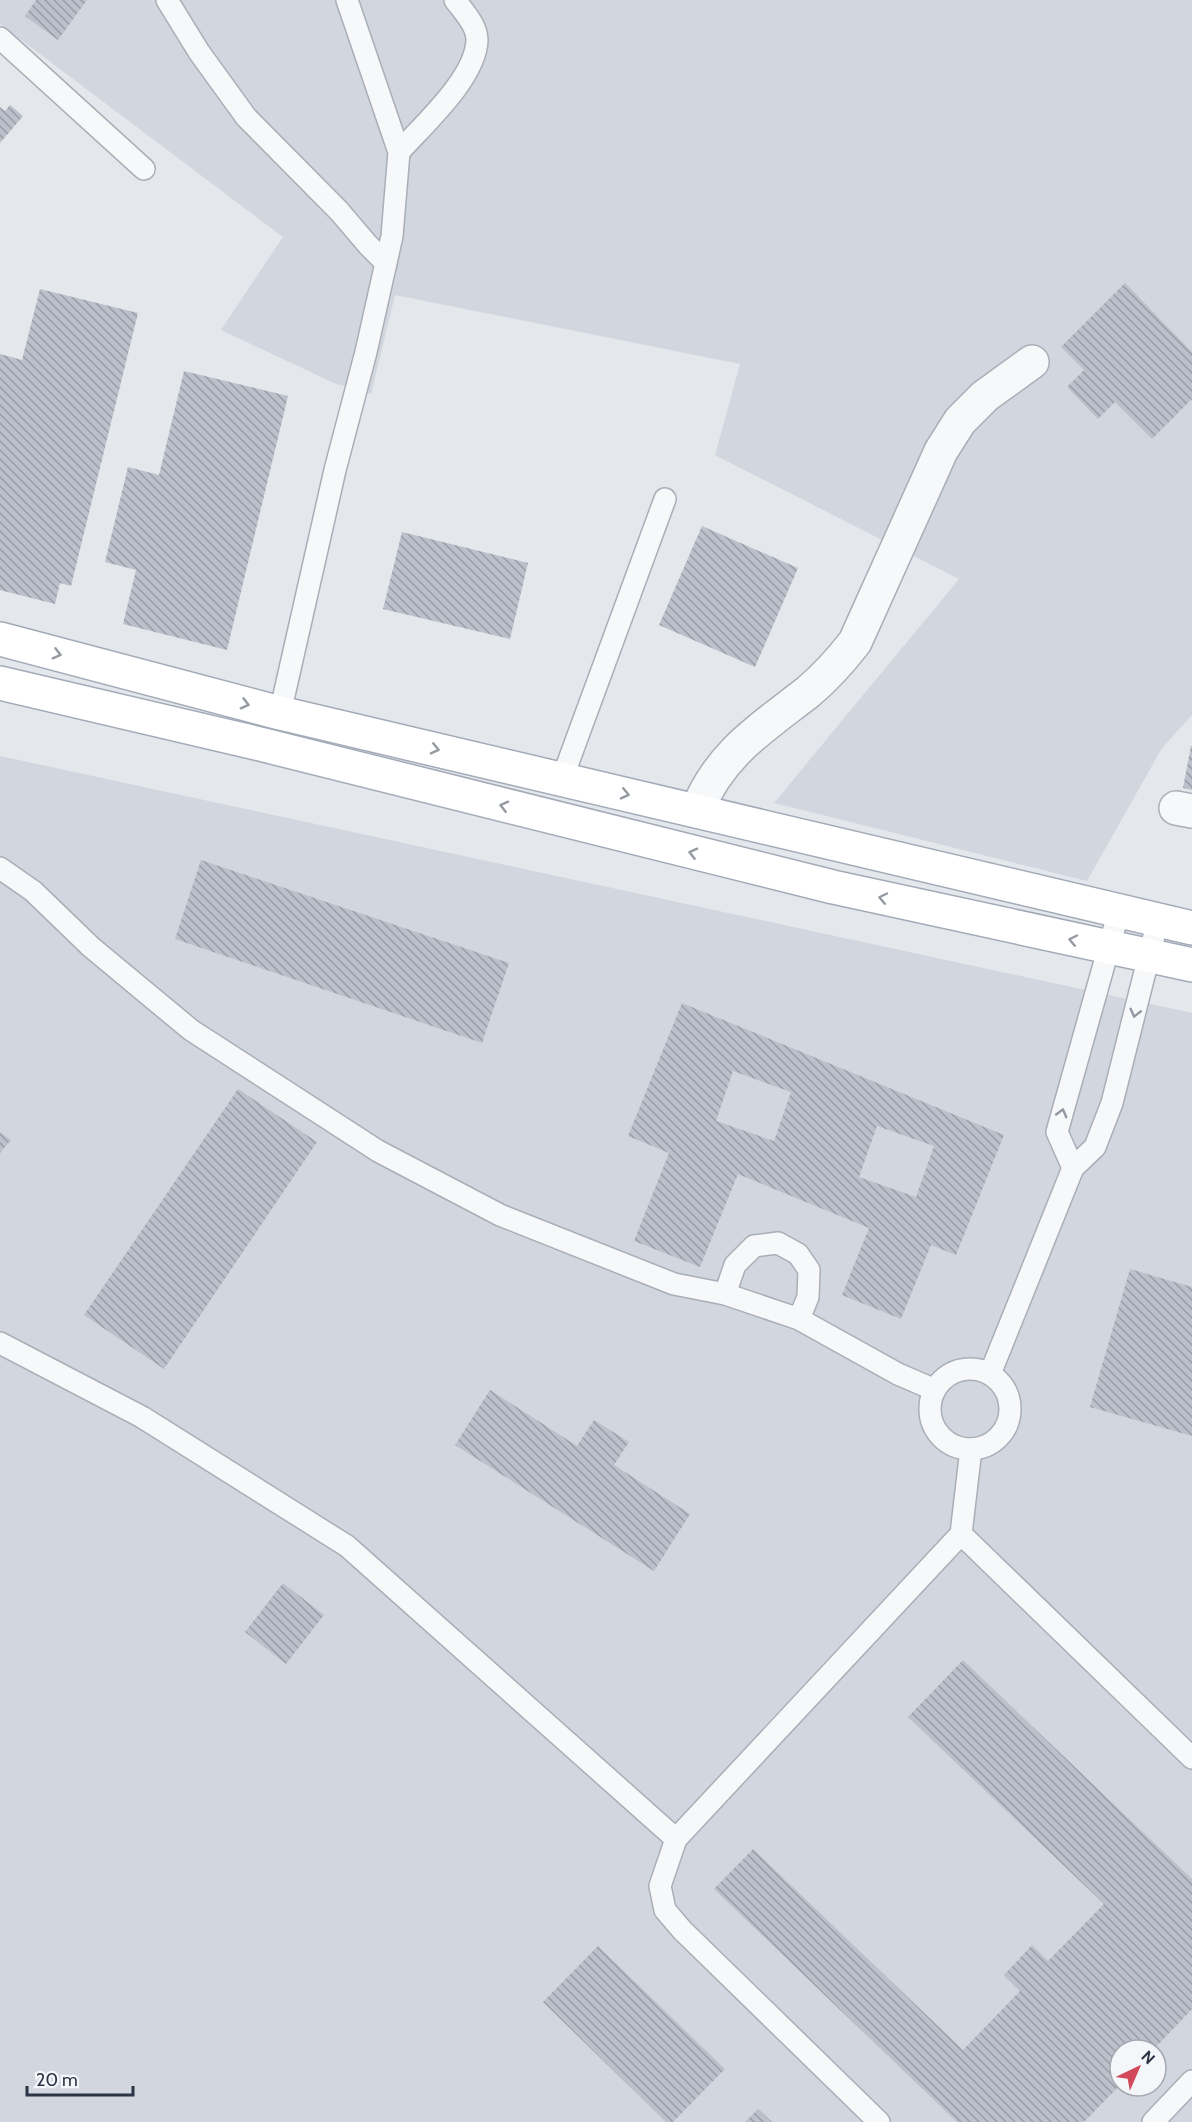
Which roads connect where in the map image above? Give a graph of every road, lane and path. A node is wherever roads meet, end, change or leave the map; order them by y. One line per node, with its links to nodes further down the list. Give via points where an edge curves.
1 (166, 0): 7 (lane, via 246,117)
2 (346, 0): 5 (lane)
3 (454, 0): 5 (lane, via 471,22 477,38 473,56 459,85)
4 (0, 38): 6 (lane)
5 (399, 152): 7 (lane)
6 (144, 169)
7 (386, 263): 12 (lane)
8 (1032, 362): 14 (street, via 977,404 960,421 941,451 855,642 808,692 766,723 722,765)
9 (665, 499): 13 (lane)
10 (0, 639): 12 (main road, one-way to 12)
11 (0, 683): 19 (main road, one-way to 11, via 821,884)
12 (280, 713): 13 (main road, one-way to 13)
13 (562, 779): 14 (main road, one-way to 14)
14 (697, 811): 16 (main road)
15 (0, 868): 23 (lane, via 33,891 91,947 191,1030 378,1151 500,1215 674,1284)
16 (1119, 911): 17 (main road); 19 (lane)
17 (1158, 920): 18 (main road); 20 (lane)
18 (1192, 928)
19 (1110, 947): 20 (main road); 22 (lane, one-way to 19, via 1057,1132)
20 (1149, 956): 21 (main road); 22 (lane, one-way to 22, via 1112,1103 1095,1148)
21 (1192, 966)
22 (1073, 1168): 26 (lane)
23 (725, 1294): 24 (lane); 24 (lane, via 735,1265 754,1246 778,1244 798,1254 809,1270 808,1297)
24 (799, 1318): 27 (lane, via 898,1374)
25 (0, 1343): 31 (lane, via 142,1417 347,1546)
26 (990, 1374): 27 (lane, via 966,1369 954,1372); 28 (lane, via 1006,1391 1010,1416 997,1440)
27 (935, 1390): 28 (lane, via 931,1417 936,1430 958,1447)
28 (971, 1449): 29 (lane)
29 (961, 1534): 30 (lane); 31 (lane)
30 (1192, 1758)
31 (676, 1839): 33 (lane, via 660,1886 664,1910)
32 (1192, 2081): 34 (lane)
33 (879, 2122)
34 (1153, 2122)

